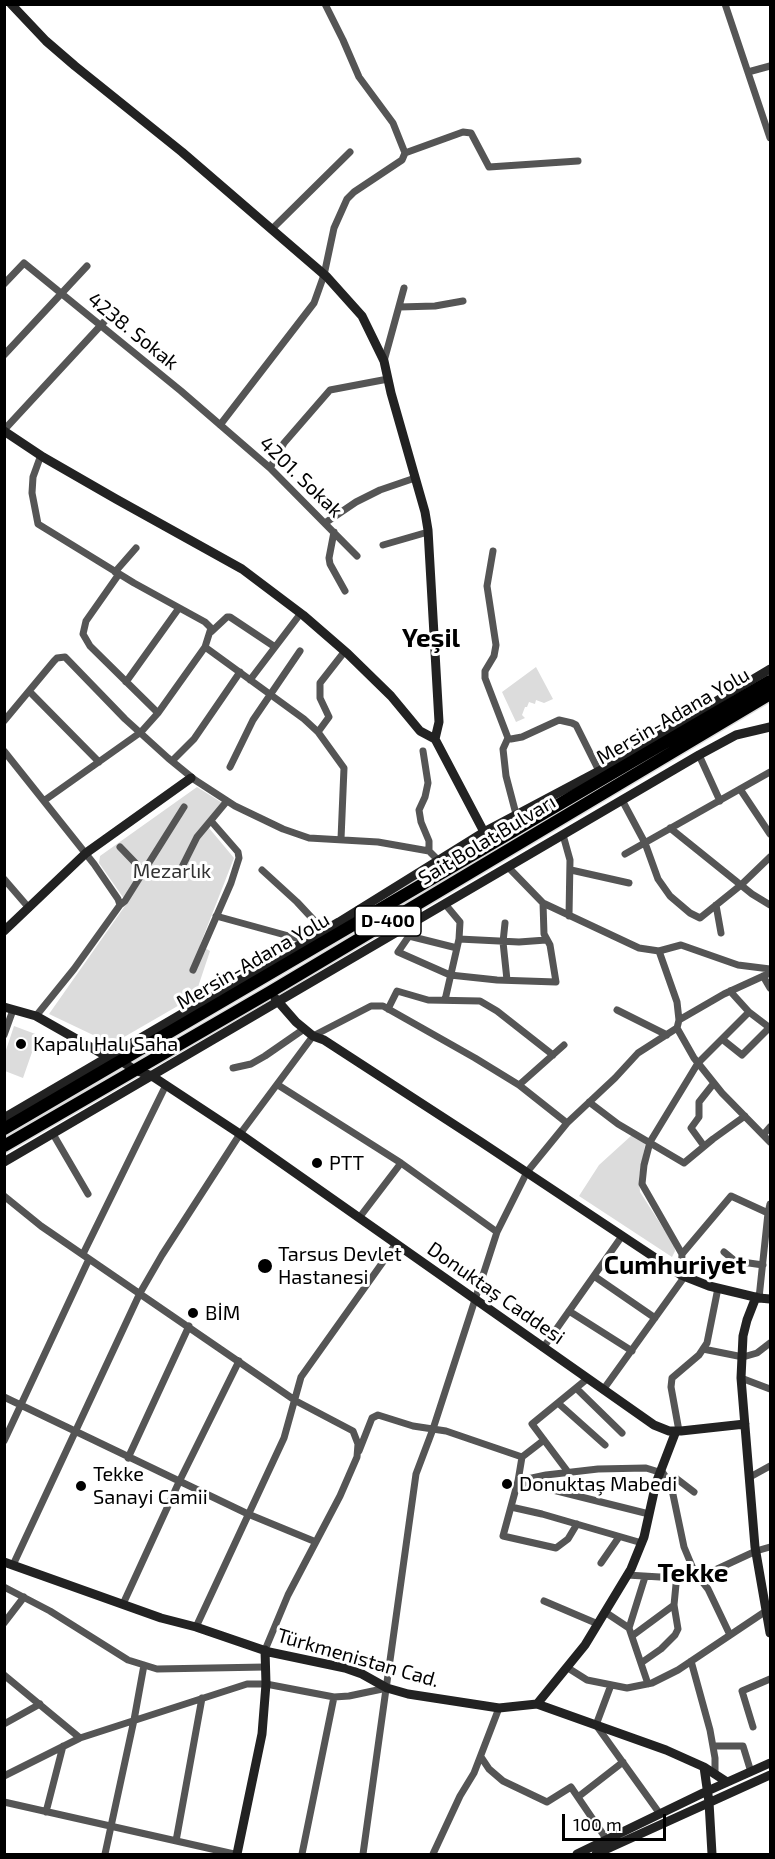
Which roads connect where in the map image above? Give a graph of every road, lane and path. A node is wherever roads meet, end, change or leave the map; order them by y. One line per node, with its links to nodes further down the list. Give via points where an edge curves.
1 (11, 4): 10 (street, via 46,41)
2 (325, 4): 8 (street, via 359,77 393,123)
3 (725, 4): 5 (street)
4 (771, 66): 5 (street)
5 (748, 72): 6 (street)
6 (771, 138)
7 (350, 153): 10 (street)
8 (405, 153): 9 (street, via 463,132 471,133 489,167); 12 (street, via 402,160 347,199 334,228)
9 (578, 160)
10 (272, 230): 12 (street)
11 (87, 266): 15 (street)
12 (324, 275): 21 (street, via 362,316); 23 (street, via 314,303)
13 (4, 284): 15 (street, 4238. Sokak, via 24,263)
14 (404, 288): 17 (street)
15 (61, 293): 19 (street, 4238. Sokak); 20 (street)
16 (463, 301): 17 (street)
17 (399, 307): 21 (street)
18 (115, 310): 19 (street)
19 (101, 326): 23 (street, 4238. Sokak); 24 (street)
20 (4, 355)
21 (384, 361): 22 (street)
22 (388, 380): 26 (street, via 330,390 284,443); 27 (street)
23 (220, 425): 26 (street, 4201. Sokak)
24 (4, 430): 25 (street)
25 (41, 455): 35 (street, via 32,493 38,524); 38 (street, via 242,569)
26 (270, 468): 28 (street, 4201. Sokak)
27 (416, 478): 28 (street, via 372,494); 30 (street)
28 (325, 523): 29 (street, 4201. Sokak)
29 (334, 532): 34 (street, 4201. Sokak); 36 (street, via 330,564)
30 (428, 532): 31 (street); 56 (street, via 439,723)
31 (383, 545)
32 (136, 548): 35 (street)
33 (494, 551): 55 (street, via 487,586 496,645 485,678)
34 (357, 556)
35 (117, 573): 37 (street); 47 (street, via 83,634)
36 (345, 591)
37 (179, 608): 39 (street, via 205,622); 47 (street)
38 (301, 614): 41 (street); 43 (street)
39 (211, 633): 40 (street); 41 (street, via 230,617)
40 (205, 647): 44 (street); 50 (street)
41 (275, 647): 45 (street)
42 (300, 651): 49 (street)
43 (345, 651): 54 (street, via 320,683 320,698 329,717); 56 (street, via 420,731)
44 (240, 672): 45 (street); 60 (street, via 194,739)
45 (250, 680): 49 (street)
46 (769, 681): 63 (street); 120 (highway, Sait Bolat Bulvarı / D-400); 137 (highway, Mersin-Adana Yolu / D-400)
47 (126, 682): 50 (street)
48 (29, 691): 51 (street); 53 (street, via 57,658 65,657); 61 (street)
49 (270, 694): 54 (street); 62 (street, via 252,720)
50 (158, 713): 53 (street)
51 (4, 721)
52 (771, 727): 59 (street, via 736,735)
53 (141, 732): 60 (street); 61 (street)
54 (318, 732): 78 (street, via 345,771)
55 (508, 738): 63 (street, via 522,737 559,720 572,723); 72 (street, via 503,749)
56 (435, 739): 75 (street)
57 (4, 751): 67 (street)
58 (423, 751): 81 (street, via 428,783 419,810)
59 (699, 755): 68 (street); 70 (street)
60 (172, 761): 65 (street)
61 (99, 762): 67 (street)
62 (230, 767)
63 (599, 771): 72 (street)
64 (771, 772): 66 (street)
65 (191, 778): 69 (street); 82 (street)
66 (740, 789): 70 (street); 76 (street)
67 (45, 800): 82 (street)
68 (622, 800): 77 (street); 79 (street)
69 (226, 801): 73 (street); 78 (street, via 283,829 309,837)
70 (720, 801): 74 (street)
71 (184, 807): 89 (street)
72 (516, 814): 75 (street)
73 (211, 821): 90 (street, via 197,837); 100 (street, via 239,858)
74 (670, 828): 79 (street); 93 (street)
75 (484, 832): 85 (street)
76 (771, 834)
77 (563, 835): 86 (street); 88 (street)
78 (341, 839): 81 (street)
79 (645, 843): 83 (street); 97 (street, via 658,879 670,896 700,918)
80 (120, 847): 89 (street)
81 (429, 851): 85 (street)
82 (86, 853): 96 (street); 99 (street)
83 (625, 854)
84 (771, 856): 93 (street)
85 (438, 860): 104 (street)
86 (508, 867): 94 (street); 95 (street)
87 (262, 870): 104 (street)
88 (571, 870): 92 (street); 101 (street)
89 (144, 872): 96 (street)
90 (179, 873)
91 (4, 879): 99 (street)
92 (628, 884)
93 (741, 885): 97 (street); 98 (street)
94 (543, 903): 101 (street); 109 (street)
95 (445, 904): 105 (street); 107 (street, via 460,922)
96 (120, 905): 126 (street)
97 (716, 905): 106 (street)
98 (771, 905)
99 (29, 908): 103 (street)
100 (216, 916): 108 (street); 113 (street)
101 (569, 916): 112 (street, via 639,948)
102 (505, 923): 110 (street)
103 (4, 931)
104 (324, 931): 108 (street)
105 (406, 932): 111 (street); 115 (street, via 398,952); 120 (street)
106 (721, 933)
107 (459, 939): 110 (street); 111 (street)
108 (307, 940): 136 (street)
109 (546, 940): 110 (street); 117 (street, via 556,982)
110 (503, 942): 117 (street)
111 (457, 948): 115 (street)
112 (660, 951): 114 (street, via 681,945 738,965); 127 (street, via 677,1002)
113 (193, 970)
114 (771, 971): 116 (street)
115 (450, 975): 117 (street); 121 (street)
116 (763, 976): 118 (street); 119 (street)
117 (507, 980)
118 (771, 988)
119 (730, 991): 125 (street); 127 (street)
120 (274, 997): 129 (street); 140 (highway, Sait Bolat Bulvarı / D-400); 141 (street)
121 (445, 1000): 123 (street, via 428,1000 397,991); 135 (street, via 480,1001)
122 (9, 1008): 126 (street, Donuktaş Caddesi); 130 (street)
123 (388, 1009): 132 (street, via 371,1006); 145 (street)
124 (617, 1010): 131 (street)
125 (749, 1012): 128 (street); 133 (street)
126 (36, 1017): 136 (street, Donuktaş Caddesi)
127 (678, 1024): 131 (street); 138 (street)
128 (770, 1027): 133 (street, via 742,1055)
129 (304, 1029): 132 (street); 139 (street, via 251,1064)
130 (4, 1035)
131 (667, 1035): 146 (street, via 638,1053)
132 (313, 1036): 143 (street); 161 (street)
133 (722, 1039): 138 (street)
134 (564, 1046): 135 (street)
135 (553, 1055): 145 (street)
136 (108, 1057): 137 (street, Donuktaş Caddesi); 148 (street)
137 (121, 1061): 140 (street, Donuktaş Caddesi); 151 (highway, Mersin-Adana Yolu / D-400)
138 (698, 1063): 142 (street); 155 (street)
139 (233, 1068)
140 (135, 1070): 141 (street, Donuktaş Caddesi); 157 (highway, Sait Bolat Bulvarı / D-400)
141 (152, 1076): 144 (street, Donuktaş Caddesi); 152 (street)
142 (714, 1083): 147 (street); 158 (street, via 699,1102 699,1117 691,1128)
143 (278, 1084): 153 (street); 160 (street)
144 (166, 1085): 153 (street, Donuktaş Caddesi); 173 (street)
145 (519, 1085): 149 (street)
146 (589, 1102): 149 (street); 155 (street)
147 (745, 1116): 154 (street); 158 (street)
148 (4, 1118)
149 (567, 1123): 161 (street)
150 (771, 1127): 154 (street)
151 (4, 1129)
152 (53, 1134): 159 (street); 162 (street)
153 (240, 1134): 166 (street, Donuktaş Caddesi); 178 (street)
154 (764, 1134): 156 (street)
155 (650, 1142): 158 (street, via 684,1163); 172 (street, via 642,1184)
156 (771, 1142)
157 (4, 1146)
158 (704, 1146)
159 (4, 1162)
160 (401, 1163): 166 (street); 167 (street)
161 (527, 1172): 167 (street); 168 (street)
162 (88, 1194)
163 (4, 1196): 173 (street)
164 (771, 1204): 165 (street)
165 (768, 1213): 170 (street); 172 (street, via 731,1196)
166 (360, 1218): 169 (street, Donuktaş Caddesi)
167 (497, 1232): 181 (street)
168 (621, 1236): 175 (street); 176 (street)
169 (396, 1245): 181 (street, Donuktaş Caddesi); 197 (street, via 301,1377)
170 (767, 1251): 174 (street)
171 (724, 1252): 174 (street, via 735,1261)
172 (682, 1254): 176 (street)
173 (86, 1256): 178 (street); 199 (street)
174 (763, 1265): 179 (street)
175 (594, 1276): 182 (street); 183 (street)
176 (683, 1276): 177 (street); 183 (street)
177 (718, 1288): 179 (street); 187 (street, via 708,1343)
178 (140, 1293): 184 (street); 202 (street)
179 (758, 1297): 180 (street); 189 (street, via 747,1320)
180 (771, 1299)
181 (474, 1300): 186 (street, Donuktaş Caddesi); 201 (street)
182 (569, 1311): 186 (street); 188 (street)
183 (655, 1318): 188 (street)
184 (189, 1326): 190 (street); 210 (street)
185 (771, 1343): 189 (street, via 758,1353)
186 (543, 1348): 192 (street, Donuktaş Caddesi)
187 (703, 1349): 189 (street); 203 (street, via 672,1378)
188 (632, 1351): 195 (street)
189 (743, 1357): 191 (street)
190 (239, 1361): 197 (street); 216 (street)
191 (741, 1378): 194 (street); 200 (street)
192 (587, 1379): 193 (street); 195 (street, Donuktaş Caddesi)
193 (576, 1388): 198 (street); 204 (street)
194 (771, 1389)
195 (603, 1390): 203 (street, Donuktaş Caddesi, via 654,1425)
196 (4, 1397): 199 (street)
197 (296, 1401): 208 (street, via 353,1431); 220 (street, via 284,1438)
198 (558, 1403): 205 (street, via 532,1425); 207 (street)
199 (21, 1405): 202 (street); 206 (street)
200 (745, 1424): 203 (street, Donuktaş Caddesi); 214 (street)
201 (433, 1429): 208 (street, via 378,1416 372,1418); 209 (street); 259 (street, via 416,1474)
202 (74, 1431): 210 (street); 228 (street)
203 (677, 1431): 212 (street)
204 (622, 1433)
205 (544, 1440): 209 (street); 213 (street)
206 (4, 1441)
207 (605, 1445)
208 (357, 1457): 224 (street)
209 (522, 1457): 215 (street)
210 (128, 1458): 216 (street)
211 (771, 1466): 214 (street)
212 (660, 1471): 213 (street, via 646,1468); 217 (street); 221 (street)
213 (568, 1472): 215 (street)
214 (750, 1477): 227 (street)
215 (518, 1481): 219 (street); 221 (street)
216 (179, 1482): 220 (street); 238 (street)
217 (671, 1485): 218 (street, via 677,1479); 230 (street, via 684,1546)
218 (694, 1492)
219 (511, 1507): 222 (street); 222 (street, via 503,1536 556,1548 568,1539)
220 (248, 1514): 224 (street); 244 (street)
221 (649, 1514): 225 (street)
222 (577, 1524): 223 (street)
223 (619, 1537): 225 (street); 229 (street)
224 (316, 1542): 248 (street)
225 (642, 1543): 232 (street)
226 (771, 1547): 227 (street)
227 (756, 1551): 234 (street); 240 (street)
228 (9, 1563): 238 (street, Türkmenistan Cad.)
229 (601, 1563)
230 (694, 1571): 231 (street); 234 (street)
231 (677, 1574): 233 (street); 239 (street)
232 (627, 1575): 233 (street); 241 (street)
233 (645, 1577): 245 (street)
234 (700, 1577): 247 (street)
235 (4, 1587): 236 (street)
236 (24, 1597): 242 (street); 251 (street, via 128,1660)
237 (544, 1601): 243 (street)
238 (123, 1604): 244 (street, Türkmenistan Cad.)
239 (674, 1605): 245 (street); 250 (street, via 678,1629 675,1635)
240 (766, 1611): 246 (street); 247 (street)
241 (606, 1612): 243 (street); 245 (street)
242 (4, 1623)
243 (598, 1624): 253 (street)
244 (196, 1627): 248 (street, Türkmenistan Cad.)
245 (631, 1632): 250 (street)
246 (771, 1633)
247 (730, 1635): 249 (street)
248 (265, 1650): 252 (street); 259 (street, Türkmenistan Cad., via 345,1668)
249 (691, 1661): 257 (street); 271 (street)
250 (641, 1663): 257 (street)
251 (144, 1665): 252 (street, via 157,1669); 265 (street)
252 (266, 1667): 256 (street)
253 (568, 1668): 258 (street, via 587,1680); 263 (street)
254 (4, 1675): 262 (street)
255 (771, 1679): 268 (street, via 742,1691)
256 (266, 1684): 260 (street); 261 (street, via 247,1684); 291 (street, via 262,1734)
257 (648, 1684): 258 (street, via 627,1688)
258 (611, 1685): 267 (street)
259 (387, 1688): 260 (street); 264 (street, Türkmenistan Cad.); 293 (street)
260 (334, 1697): 292 (street)
261 (202, 1698): 265 (street); 289 (street)
262 (40, 1704): 266 (street); 269 (street)
263 (537, 1704): 264 (street, Türkmenistan Cad.); 267 (street, Türkmenistan Cad.)
264 (499, 1708): 272 (street)
265 (135, 1720): 269 (street); 287 (street)
266 (4, 1724)
267 (596, 1725): 273 (street); 275 (street, Türkmenistan Cad.)
268 (753, 1727)
269 (80, 1738): 270 (street)
270 (63, 1746): 279 (street); 285 (street)
271 (713, 1746): 276 (street, via 743,1746); 277 (street)
272 (481, 1757): 282 (street, via 503,1781 547,1802 571,1787); 294 (street)
273 (623, 1762): 282 (street); 286 (street)
274 (771, 1763): 276 (street)
275 (704, 1767): 277 (street, Türkmenistan Cad.); 281 (street)
276 (751, 1772): 280 (street)
277 (715, 1774): 280 (street, Türkmenistan Cad.)
278 (771, 1775): 284 (street)
279 (4, 1776)
280 (727, 1782): 281 (street)
281 (707, 1791): 284 (street); 286 (street)
282 (578, 1797): 288 (street)
283 (4, 1802): 285 (street)
284 (709, 1802): 296 (street); 297 (street)
285 (46, 1812): 287 (street)
286 (660, 1814): 288 (street)
287 (110, 1827): 289 (street); 290 (street)
288 (607, 1840): 295 (street)
289 (176, 1841): 291 (street)
290 (105, 1854)
291 (236, 1854)
292 (302, 1854)
293 (363, 1854)
294 (433, 1854)
295 (577, 1854)
296 (596, 1854)
297 (712, 1854)

